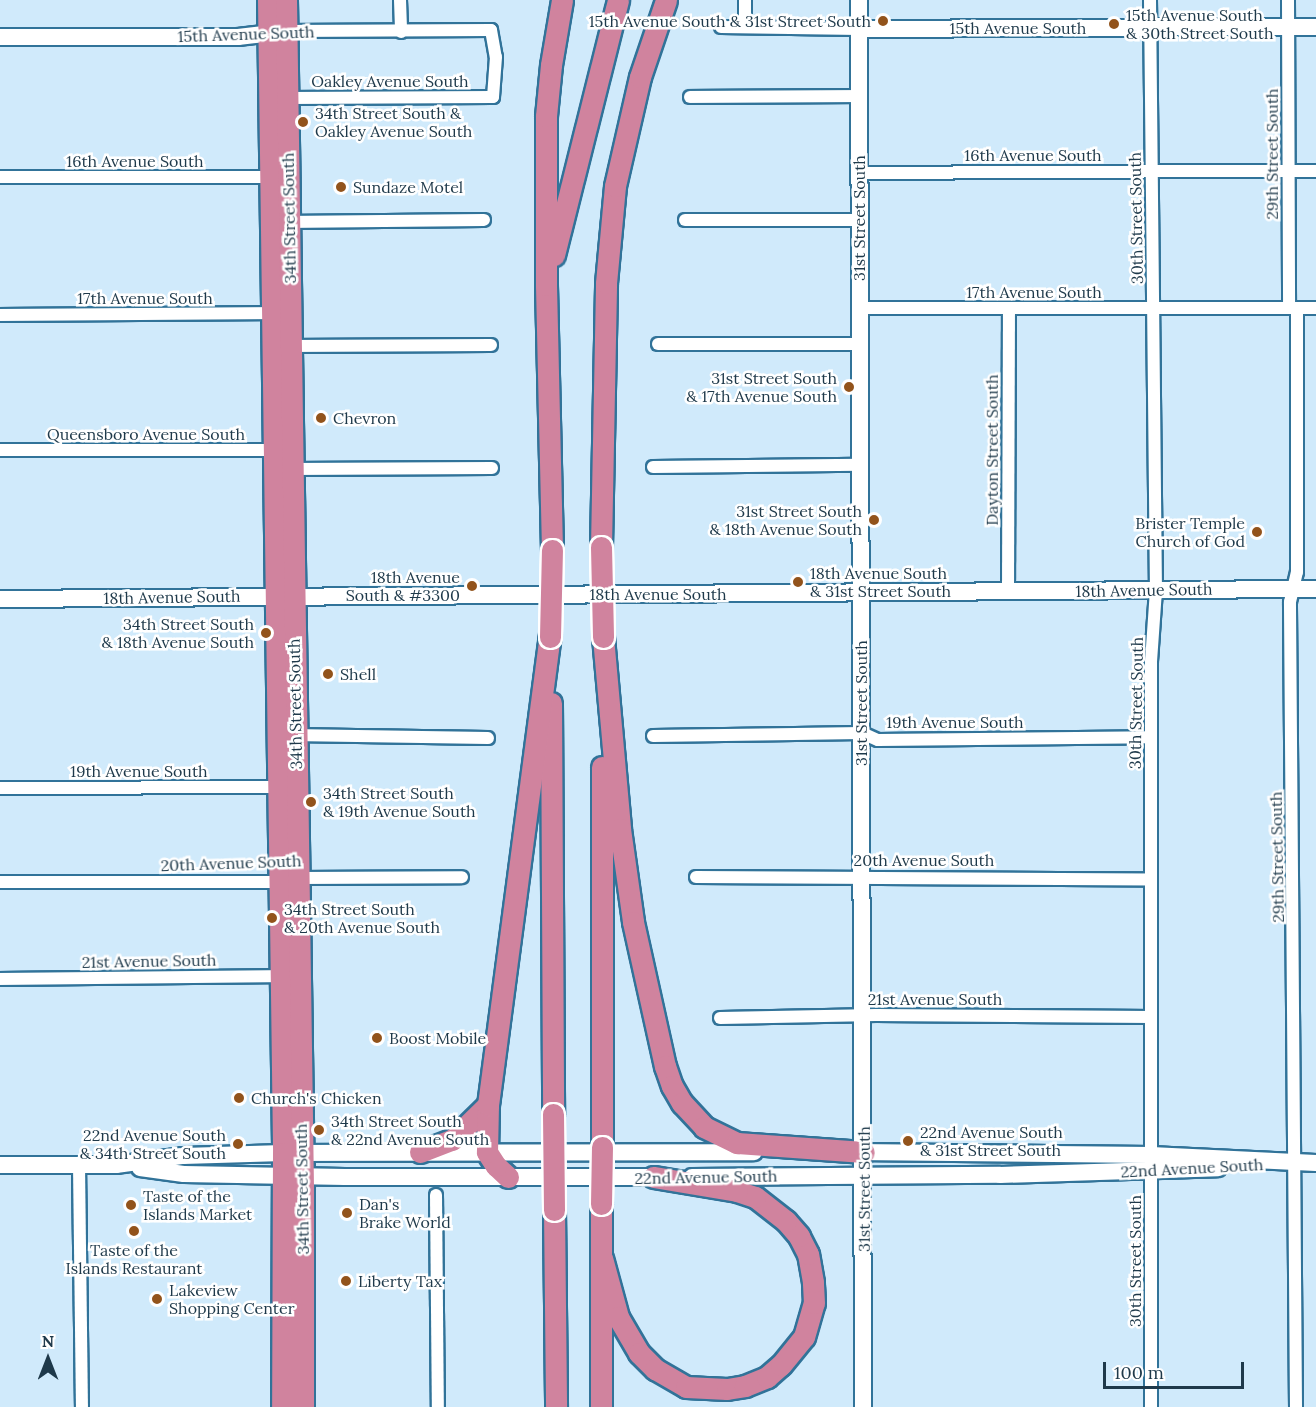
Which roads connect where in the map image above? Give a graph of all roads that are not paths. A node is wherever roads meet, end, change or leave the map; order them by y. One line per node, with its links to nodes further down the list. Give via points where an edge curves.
1 (268, 0): 18 (highway, 34th Street South)
2 (286, 0): 18 (highway, 34th Street South)
3 (400, 0): 17 (street)
4 (562, 0): 34 (highway, via 546,116)
5 (618, 0): 34 (highway)
6 (666, 0): 59 (highway, bridge, via 640,77 615,186 606,283)
7 (745, 0): 12 (street)
8 (859, 0): 16 (street, 31st Street South)
9 (1150, 0): 13 (street, 30th Street South)
10 (1288, 0): 14 (street, 29th Street South)
11 (721, 27): 12 (street, 15th Avenue South)
12 (745, 27): 16 (street, 15th Avenue South)
13 (1150, 27): 14 (street, 15th Avenue South); 16 (street, 15th Avenue South); 27 (street, 30th Street South)
14 (1288, 27): 15 (street, 15th Avenue South); 24 (street, 29th Street South)
15 (1316, 27)
16 (859, 29): 20 (street, 31st Street South)
17 (400, 32): 18 (street, 15th Avenue South); 21 (street, 15th Avenue South, via 491,30 496,57)
18 (277, 33): 19 (street, 15th Avenue South, via 225,37); 23 (highway, 34th Street South); 29 (highway, 34th Street South)
19 (0, 37)
20 (859, 96): 22 (street); 26 (street, 31st Street South)
21 (493, 97): 23 (street, Oakley Avenue South)
22 (690, 97)
23 (287, 98): 33 (highway, 34th Street South)
24 (1289, 171): 25 (street, 16th Avenue South); 27 (street, 16th Avenue South); 38 (street, 29th Street South)
25 (1316, 171)
26 (858, 172): 27 (street, 16th Avenue South); 32 (street, 31st Street South)
27 (1152, 172): 37 (street, 30th Street South)
28 (0, 177): 29 (street, 16th Avenue South)
29 (270, 177): 33 (highway, 34th Street South)
30 (484, 220): 33 (street)
31 (685, 220): 32 (street)
32 (858, 220): 35 (street, 31st Street South)
33 (280, 222): 40 (highway, 34th Street South)
34 (546, 285): 58 (highway, bridge)
35 (860, 308): 36 (street, 17th Avenue South); 43 (street, 31st Street South)
36 (1009, 308): 37 (street, 17th Avenue South); 54 (street, Dayton Street South)
37 (1153, 308): 38 (street, 17th Avenue South); 53 (street, 30th Street South)
38 (1293, 308): 39 (street, 17th Avenue South); 51 (street, 29th Street South)
39 (1316, 308)
40 (281, 313): 41 (street, 17th Avenue South); 45 (highway, 34th Street South)
41 (0, 315)
42 (658, 344): 43 (street)
43 (859, 344): 48 (street, 31st Street South)
44 (491, 345): 45 (street)
45 (281, 346): 47 (highway, 34th Street South)
46 (0, 450): 47 (street, Queensboro Avenue South)
47 (282, 459): 50 (street, Queensboro Avenue South); 56 (highway, 34th Street South)
48 (860, 465): 49 (street); 55 (street, 31st Street South)
49 (653, 467)
50 (492, 468)
51 (1295, 588): 52 (street, 18th Avenue South); 53 (street, 18th Avenue South); 84 (street, 29th Street South, via 1290,602)
52 (1316, 588)
53 (1156, 590): 54 (street, 18th Avenue South); 63 (street, 30th Street South)
54 (1008, 592): 55 (street, 18th Avenue South)
55 (861, 593): 56 (street, 18th Avenue South); 60 (street, 31st Street South)
56 (284, 595): 57 (street, 18th Avenue South); 61 (highway, 34th Street South)
57 (0, 598)
58 (550, 637): 78 (highway); 99 (highway, bridge)
59 (603, 637): 81 (highway, via 620,829 633,922 672,1086 704,1127 737,1143); 94 (highway, bridge)
60 (862, 733): 62 (street, 19th Avenue South); 63 (street, 19th Avenue South, via 878,740); 67 (street, 31st Street South)
61 (287, 735): 64 (street); 65 (highway, 34th Street South); 71 (highway, 34th Street South)
62 (653, 736)
63 (1151, 737): 70 (street, 30th Street South)
64 (488, 738)
65 (278, 787): 66 (street, 19th Avenue South); 71 (highway, 34th Street South)
66 (0, 788)
67 (862, 876): 69 (street, 20th Avenue South); 70 (street, 20th Avenue South); 75 (street, 31st Street South)
68 (462, 877): 71 (street, 20th Avenue South)
69 (696, 877)
70 (1151, 879): 76 (street, 30th Street South)
71 (289, 880): 72 (street, 20th Avenue South); 73 (highway, 34th Street South)
72 (0, 882)
73 (289, 976): 74 (street, 21st Avenue South); 82 (highway, 34th Street South)
74 (0, 979)
75 (862, 1015): 76 (street, 21st Avenue South); 77 (street, 21st Avenue South); 81 (street, 31st Street South)
76 (1151, 1017): 83 (street, 30th Street South)
77 (720, 1018)
78 (488, 1105): 79 (highway, via 452,1140); 80 (highway)
79 (420, 1152): 80 (street, 22nd Avenue South); 82 (street, 22nd Avenue South)
80 (487, 1152): 81 (street, 22nd Avenue South); 91 (highway)
81 (864, 1152): 83 (street, 22nd Avenue South); 89 (street, 31st Street South)
82 (292, 1153): 88 (street, 22nd Avenue South, via 183,1156); 90 (highway, 34th Street South)
83 (1151, 1163): 84 (street, 22nd Avenue South); 89 (street, 22nd Avenue South); 102 (street, 30th Street South)
84 (1297, 1163): 85 (street, 22nd Avenue South); 103 (street, 29th Street South)
85 (1316, 1163)
86 (0, 1165): 87 (street, 22nd Avenue South)
87 (79, 1165): 88 (street, 22nd Avenue South); 95 (street)
88 (116, 1165): 90 (street, 22nd Avenue South, via 184,1174)
89 (864, 1174): 92 (street, 22nd Avenue South); 101 (street, 31st Street South)
90 (292, 1175): 91 (street, 22nd Avenue South); 96 (highway, 34th Street South); 97 (highway, 34th Street South)
91 (508, 1177): 92 (street, 22nd Avenue South)
92 (653, 1178): 94 (highway, via 746,1194 786,1221 800,1236 808,1254 813,1282 814,1303 804,1337 767,1377 727,1389 686,1387 655,1370 639,1353 618,1317)
93 (436, 1195): 98 (street)
94 (602, 1258): 100 (highway)
95 (82, 1407)
96 (282, 1407)
97 (303, 1407)
98 (438, 1407)
99 (556, 1407)
100 (601, 1407)
101 (863, 1407)
102 (1151, 1407)
103 (1296, 1407)

